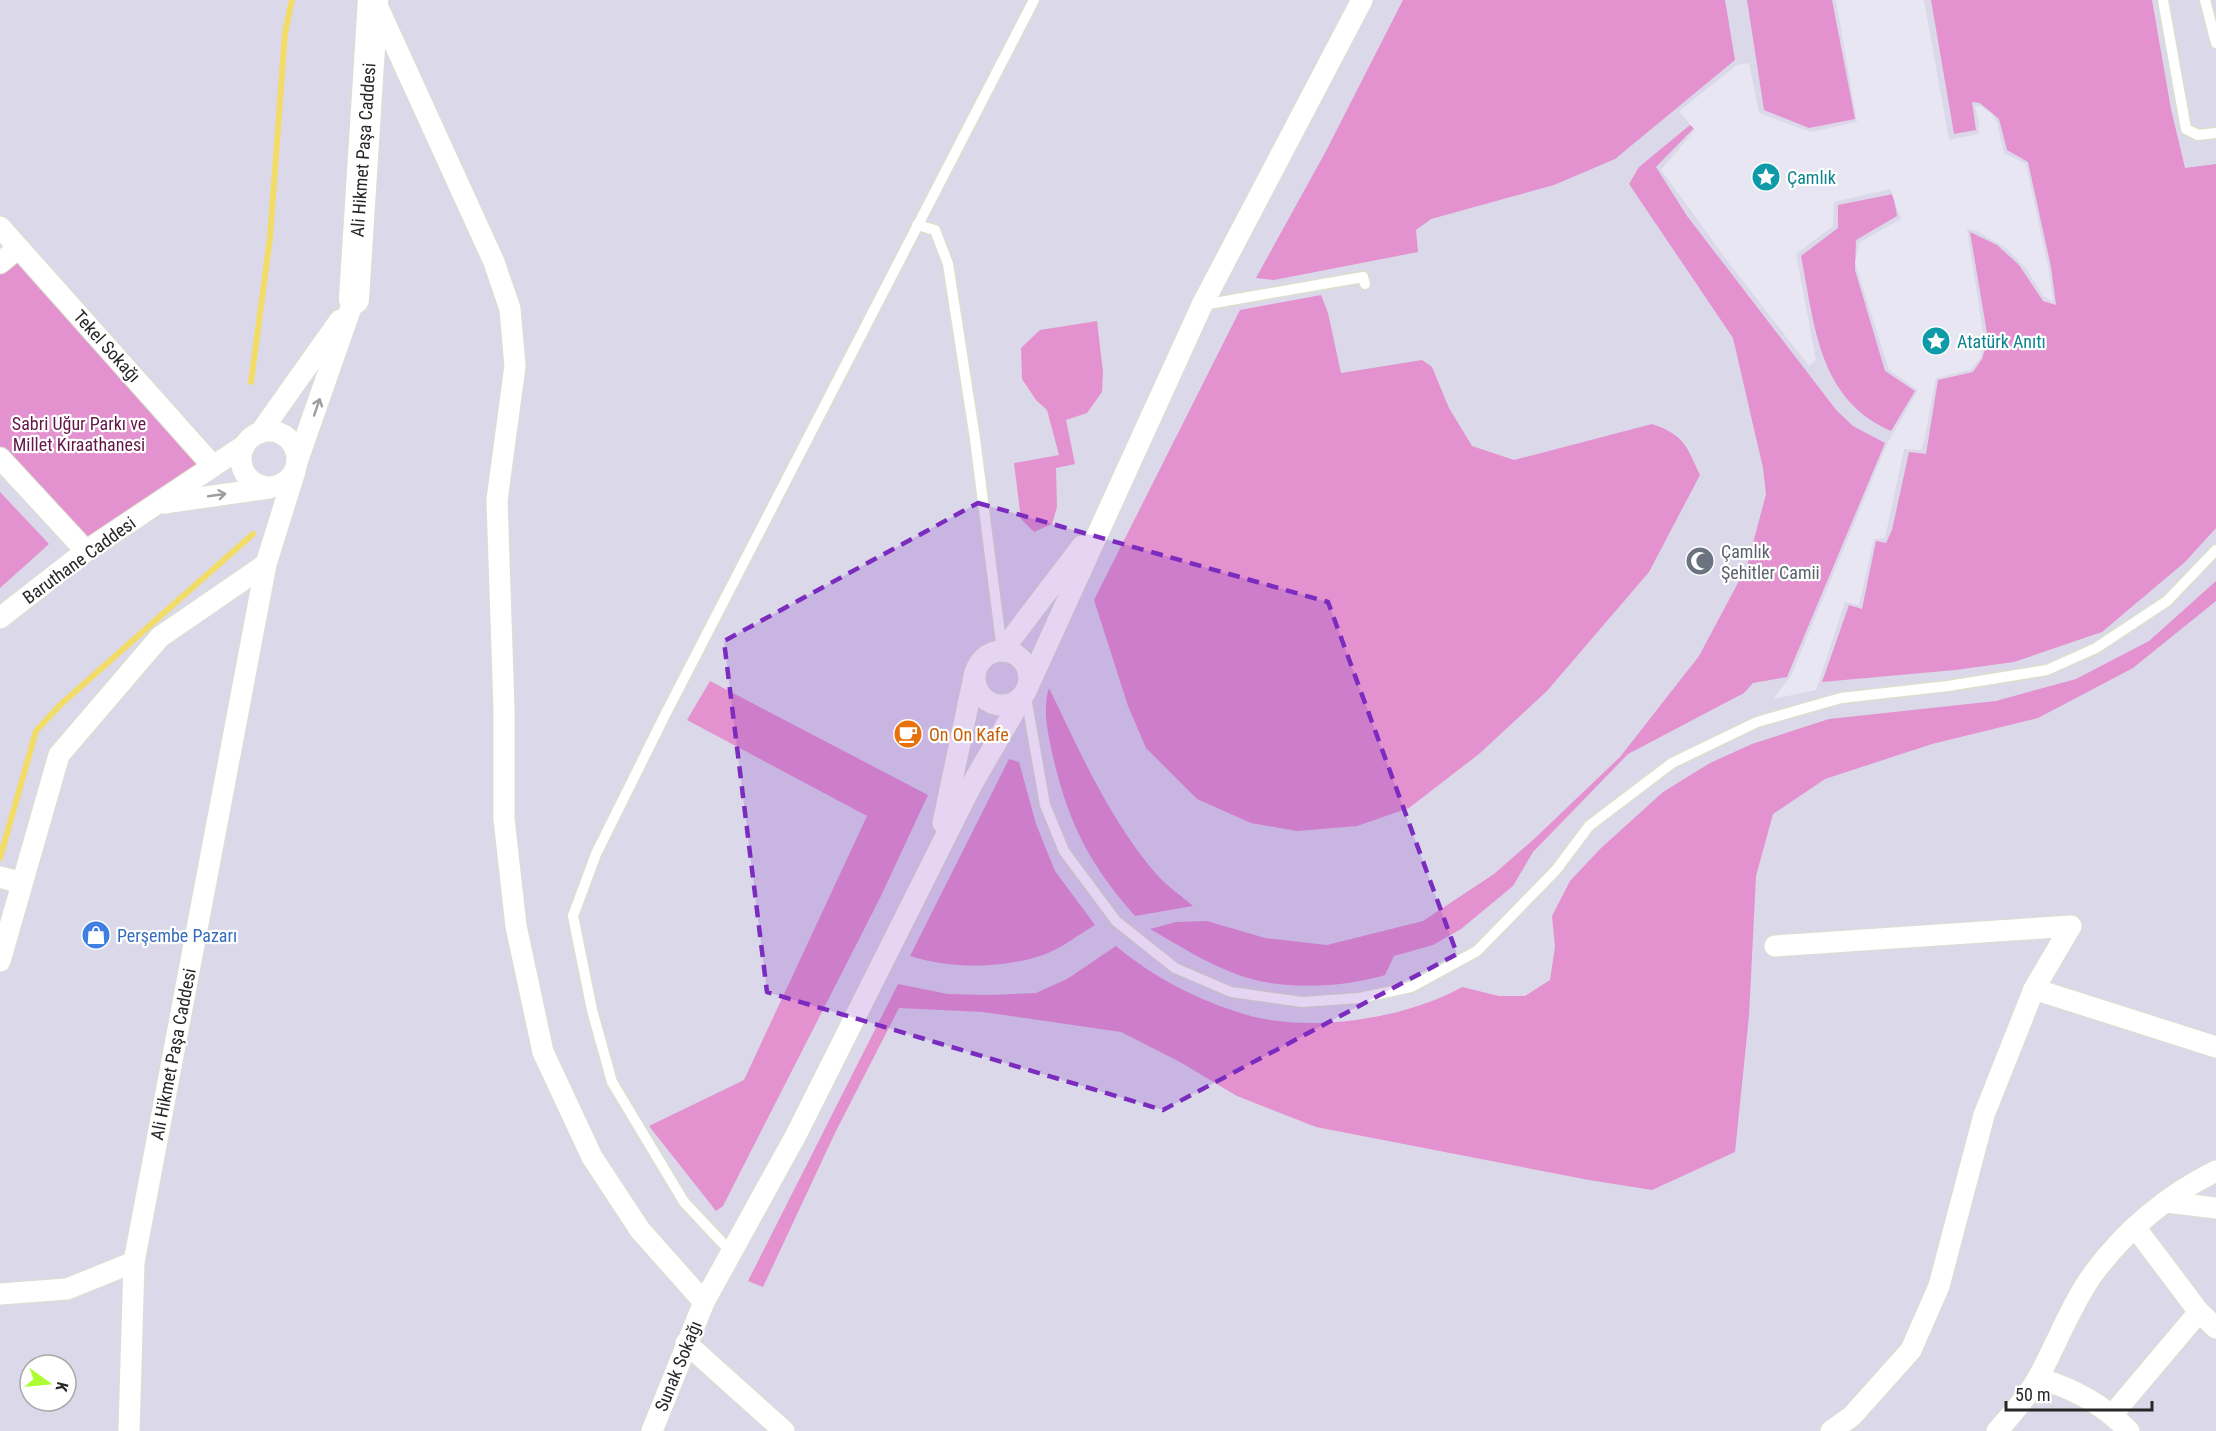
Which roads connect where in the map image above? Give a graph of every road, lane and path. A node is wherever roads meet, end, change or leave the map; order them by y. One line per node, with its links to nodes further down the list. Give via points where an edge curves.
1 (374, 0): 13 (main road, Ali Hikmet Paşa Caddesi); 43 (street, via 494,262 510,309 515,366 497,500 504,819 516,926 543,1052 592,1157 640,1230)
2 (1034, 0): 8 (lane)
3 (1362, 0): 14 (street)
4 (2163, 0): 7 (lane, via 2186,129 2198,135)
5 (2205, 0): 6 (lane)
6 (2216, 44)
7 (2216, 133)
8 (917, 225): 26 (lane, via 935,230 948,264); 40 (lane, via 596,854 573,916 612,1083 684,1202)
9 (0, 227): 10 (street, Tekel Sokağı)
10 (18, 248): 11 (street); 17 (street, Tekel Sokağı)
11 (0, 263)
12 (1365, 284): 14 (lane, via 1363,277)
13 (354, 300): 15 (street); 18 (street, Ali Hikmet Paşa Caddesi, one-way to 13)
14 (1202, 305): 21 (street)
15 (252, 439): 17 (street, Baruthane Caddesi); 18 (street, via 278,432 297,453); 19 (street, via 241,453 243,472 256,485)
16 (0, 458): 23 (street)
17 (213, 466): 20 (street, Baruthane Caddesi)
18 (296, 466): 19 (street, via 290,479); 24 (street, Ali Hikmet Paşa Caddesi)
19 (274, 487): 20 (street, one-way to 19)
20 (160, 503): 23 (street, Baruthane Caddesi)
21 (1103, 520): 26 (street); 28 (street)
22 (2216, 550): 28 (lane, via 2167,600 2096,648 2047,670 1841,698 1757,722 1672,763 1589,826 1556,870 1477,951 1411,987 1359,998 1302,1002 1232,992 1175,968 1116,921 1060,842 1046,805)
23 (86, 551): 25 (street, Baruthane Caddesi)
24 (266, 564): 31 (street, via 160,637 59,754); 41 (street, Ali Hikmet Paşa Caddesi)
25 (0, 618)
26 (1002, 651): 27 (street, via 985,657); 28 (street, via 1020,657 1025,664 1029,673)
27 (975, 672): 28 (street, via 977,689 996,705 1013,703); 29 (street)
28 (1026, 691): 29 (street)
29 (936, 856): 40 (street, Sunak Sokağı, via 796,1135)
30 (0, 878): 31 (street)
31 (22, 883): 33 (street)
32 (1775, 946): 34 (street, via 2071,926)
33 (0, 961)
34 (2034, 990): 35 (street); 52 (street, via 1984,1115 1938,1286 1911,1350 1851,1416)
35 (2216, 1047)
36 (2216, 1172): 37 (street)
37 (2167, 1202): 38 (street); 39 (street)
38 (2216, 1208)
39 (2135, 1227): 44 (street); 47 (street, via 2093,1275)
40 (731, 1252): 43 (street, Sunak Sokağı)
41 (134, 1262): 42 (street, via 67,1289); 49 (street, Ali Hikmet Paşa Caddesi)
42 (0, 1294)
43 (704, 1302): 46 (street, Sunak Sokağı)
44 (2199, 1312): 45 (street); 48 (street)
45 (2216, 1328)
46 (686, 1343): 50 (street, Sunak Sokağı); 51 (street)
47 (2038, 1378): 48 (street, via 2070,1387); 53 (street)
48 (2113, 1414): 54 (street)
49 (129, 1431)
50 (652, 1431)
51 (784, 1431)
52 (1831, 1431)
53 (1997, 1431)
54 (2129, 1431)

